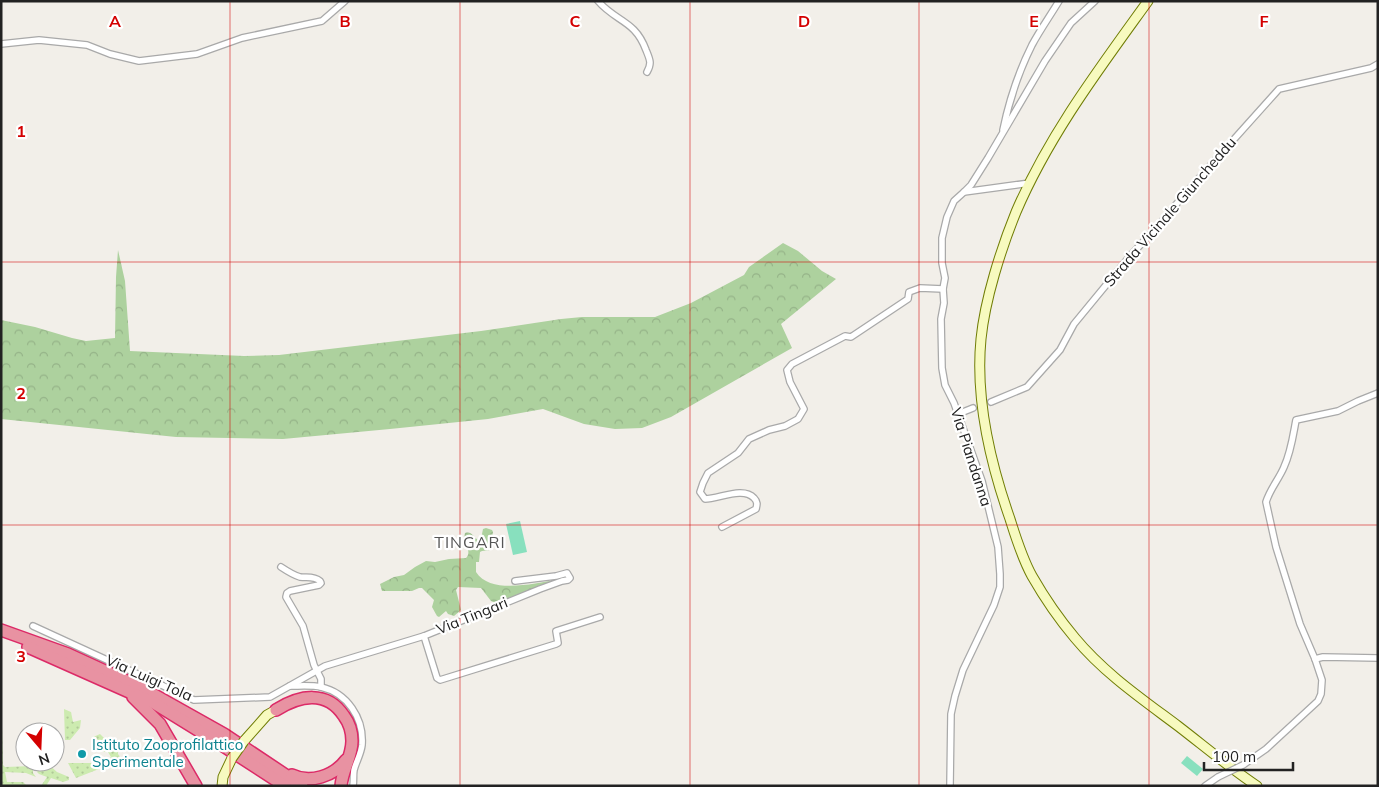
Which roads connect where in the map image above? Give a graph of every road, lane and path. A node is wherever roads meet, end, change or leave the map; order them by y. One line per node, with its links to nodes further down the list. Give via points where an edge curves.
1 (344, 1): 6 (street, via 322,22 242,38 197,54 139,60 87,45 38,40)
2 (598, 1): 8 (street, via 643,40 650,59)
3 (1059, 1): 9 (street, via 1023,66)
4 (1095, 1): 9 (street, Via Piandanna, via 1071,23)
5 (1148, 1): 10 (main road, via 1076,101)
6 (1, 44)
7 (1378, 64): 14 (street, Strada Vicinale Giuncheddu, via 1279,89 1130,256 1074,324 1060,350 1027,387)
8 (647, 72)
9 (1002, 135): 11 (street, Via Piandanna)
10 (1030, 183): 11 (street); 43 (main road, via 1000,255 987,305 980,363 982,403 992,462 1021,552 1048,601 1093,657 1138,697)
11 (964, 192): 12 (street, Via Piandanna, via 954,201 942,238)
12 (943, 289): 16 (street, Via Piandanna, via 942,368 945,385); 17 (street, via 920,288 909,292 908,299 851,337 845,336 792,364 787,370 790,382 804,409 798,419 749,439 738,452 708,473 703,483 700,492 705,499 742,493 752,496 757,502 756,509)
13 (1378, 393): 26 (street, via 1338,411 1296,420 1284,469 1266,502 1300,624)
14 (991, 402)
15 (973, 408): 16 (street)
16 (958, 414): 41 (street, Via Piandanna, via 982,481 998,547 1000,587 963,670 955,696)
17 (722, 527)
18 (281, 567): 27 (street, via 300,577 320,581 319,585 290,591 286,597 303,626)
19 (516, 581): 23 (street, Via Tingari, via 567,574 570,578)
20 (600, 617): 23 (street, via 556,631 556,644 440,680)
21 (33, 626): 31 (street, Via Luigi Tola, via 194,700)
22 (1, 630): 34 (highway, via 68,654 142,688 224,734)
23 (424, 636): 27 (street, Via Tingari)
24 (1, 637): 30 (highway)
25 (1378, 658): 26 (street)
26 (1315, 659): 42 (street, bridge, via 1322,680 1318,701 1266,749)
27 (317, 669): 28 (street, Via Tingari); 29 (street)
28 (290, 686): 29 (street, Via Tingari); 31 (street, Via Tingari)
29 (320, 687): 40 (street, via 344,698 360,724 362,746)
30 (122, 688): 35 (highway, via 160,724); 37 (highway, via 154,703)
31 (270, 696): 32 (street)
32 (276, 710): 33 (highway, via 306,698 326,700 340,709 350,724); 36 (main road, bridge, via 267,715 244,741 232,758)
33 (352, 752): 34 (highway, via 340,768 312,779 297,777); 39 (highway)
34 (269, 764): 38 (highway)
35 (196, 786)
36 (222, 786)
37 (285, 786)
38 (302, 786)
39 (341, 786)
40 (353, 786)
41 (950, 786)
42 (1205, 786)
43 (1257, 786)

